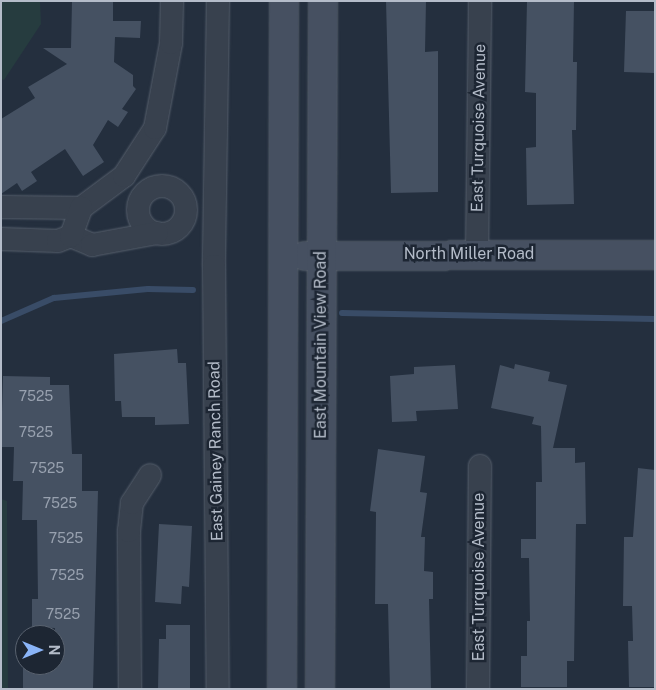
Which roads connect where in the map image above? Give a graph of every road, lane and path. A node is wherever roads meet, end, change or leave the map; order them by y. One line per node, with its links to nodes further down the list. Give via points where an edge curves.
1 (172, 1): 6 (street, via 171,43 155,128)
2 (218, 1): 11 (street, East Gainey Ranch Road)
3 (284, 1): 17 (main road)
4 (323, 1): 18 (main road, East Mountain View Road)
5 (480, 1): 15 (street, East Turquoise Avenue)
6 (124, 176): 7 (street); 9 (street)
7 (143, 195): 10 (street, via 156,187 171,188 183,198); 12 (street, via 140,218)
8 (1, 207): 9 (street)
9 (81, 208): 13 (street)
10 (186, 213): 11 (street); 12 (street, via 179,227)
11 (215, 213): 22 (street, East Gainey Ranch Road)
12 (157, 233): 13 (street, via 92,246)
13 (71, 236): 14 (street, via 58,241)
14 (1, 239)
15 (477, 254): 16 (main road, North Miller Road); 18 (main road, North Miller Road)
16 (655, 254)
17 (283, 256): 18 (main road, North Miller Road); 23 (main road)
18 (322, 256): 24 (main road, East Mountain View Road)
19 (480, 466): 25 (street, East Turquoise Avenue)
20 (150, 475): 21 (street, via 132,503 129,531)
21 (130, 689)
22 (218, 689)
23 (282, 689)
24 (320, 689)
25 (478, 689)

